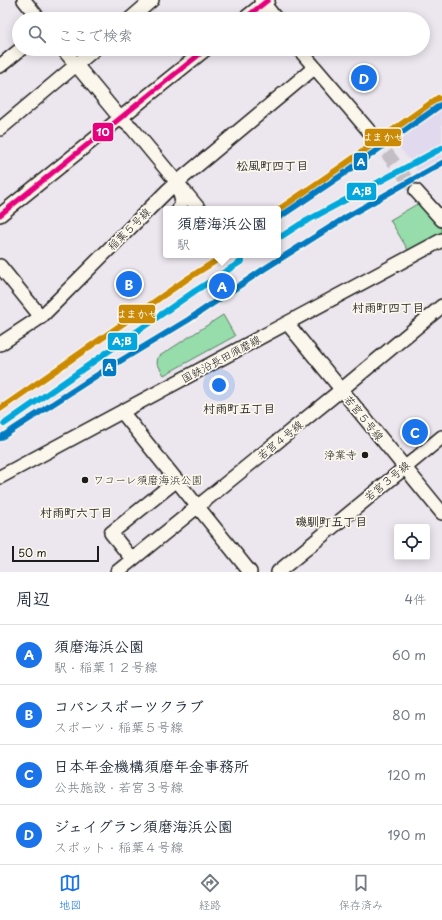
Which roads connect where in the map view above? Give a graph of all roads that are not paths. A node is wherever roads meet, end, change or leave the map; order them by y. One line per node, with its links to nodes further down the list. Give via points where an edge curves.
1 (24, 0): 4 (street)
2 (152, 0): 5 (street)
3 (264, 1): 6 (street); 7 (street)
4 (33, 12)
5 (138, 12)
6 (252, 12)
7 (271, 12)
8 (12, 56): 14 (street)
9 (69, 56): 13 (street)
10 (87, 56): 13 (street)
11 (197, 56): 16 (street)
12 (305, 56): 15 (street)
13 (76, 65): 16 (street); 17 (street)
14 (0, 66)
15 (314, 68): 18 (street); 19 (street, 稲葉５号線)
16 (120, 118): 19 (street, via 132,128); 23 (street)
17 (0, 129)
18 (375, 138)
19 (176, 183): 21 (street, via 182,202); 22 (street); 28 (street, 稲葉５号線)
20 (416, 191): 24 (street)
21 (180, 206)
22 (197, 206)
23 (0, 216)
24 (442, 220)
25 (442, 240): 29 (street, 国鉄沿長田須磨線)
26 (0, 266): 28 (street)
27 (442, 307): 31 (street, 若宮４号線)
28 (41, 317): 30 (street, 稲葉５号線)
29 (287, 323): 31 (street, 若宮５号線); 32 (street, 国鉄沿長田須磨線)
30 (0, 344)
31 (341, 390): 34 (street, 若宮５号線); 37 (street, 若宮４号線)
32 (122, 412): 35 (street, 国鉄沿長田須磨線); 36 (street)
33 (442, 437): 34 (street, 若宮３号線)
34 (404, 467): 38 (street, 若宮５号線); 42 (street, 若宮３号線)
35 (0, 477)
36 (177, 480): 37 (street); 39 (street, via 111,533)
37 (198, 507): 39 (street, 若宮４号線); 41 (street)
38 (442, 513)
39 (132, 559): 40 (street, 若宮４号線)
40 (117, 572)
41 (250, 572)
42 (278, 572)

